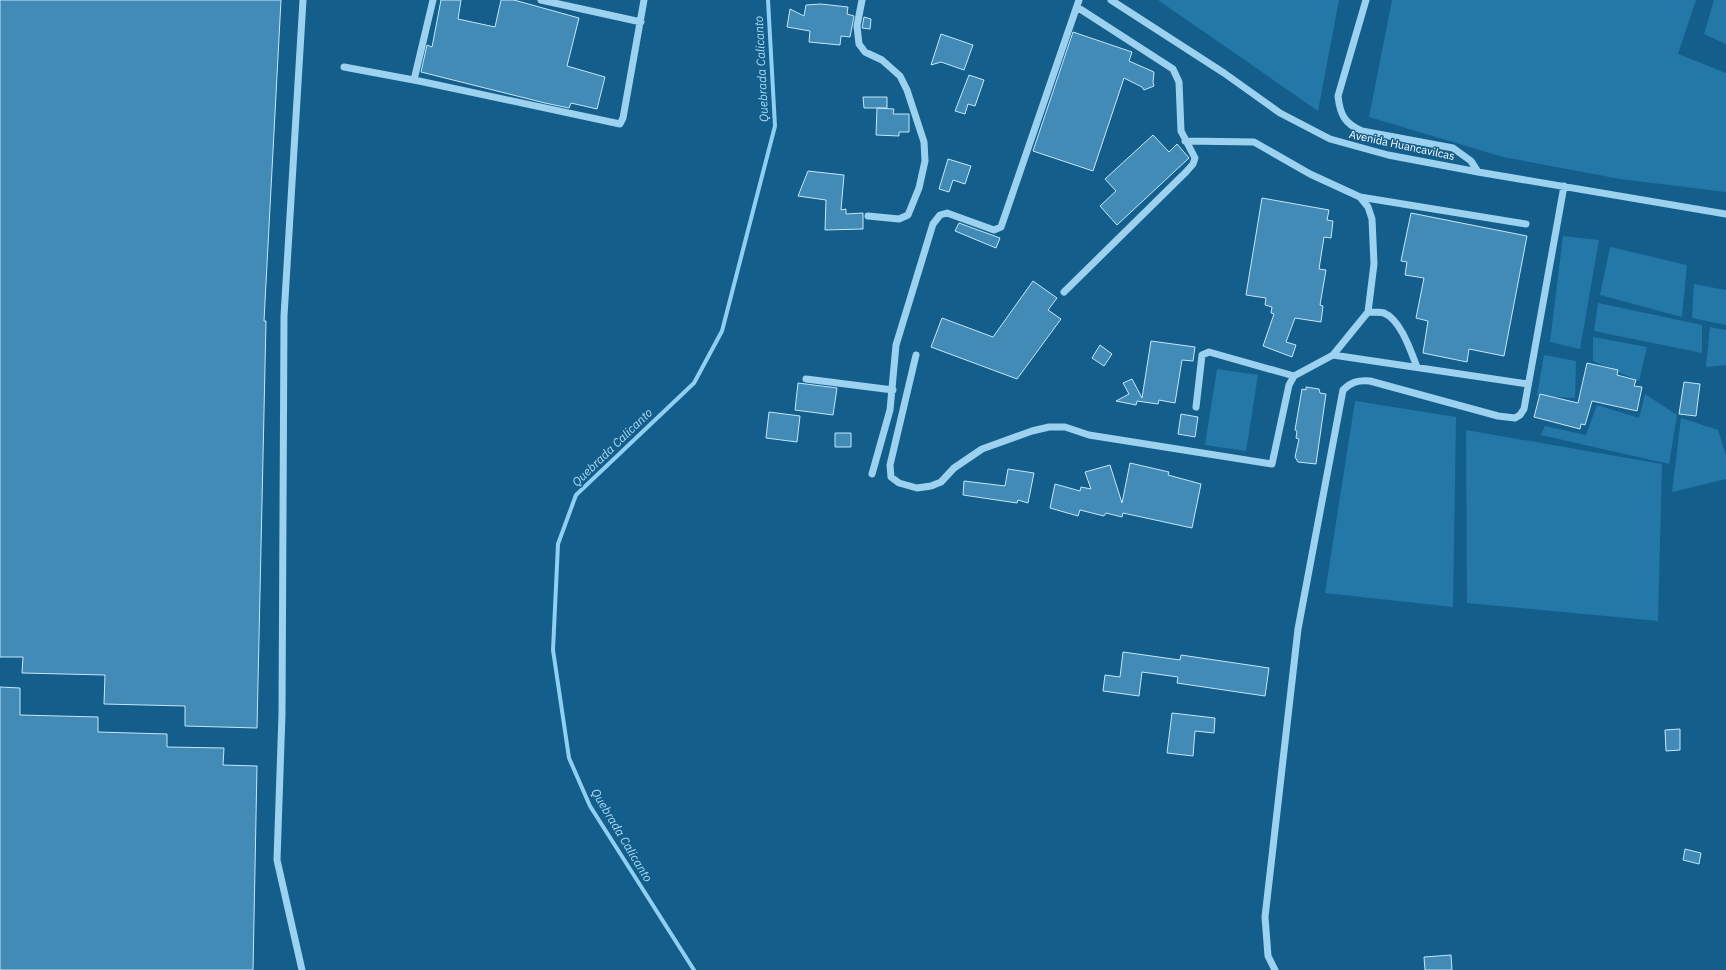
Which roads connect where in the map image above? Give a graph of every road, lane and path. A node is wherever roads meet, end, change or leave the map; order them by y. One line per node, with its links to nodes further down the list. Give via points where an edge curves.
1 (303, 0): 30 (street, via 284,316 282,714 277,860)
2 (433, 0): 11 (street)
3 (541, 0): 9 (street)
4 (644, 0): 9 (street)
5 (862, 0): 17 (street, via 857,26 859,44 864,52 882,60 900,76 924,142 925,160 919,188 908,215 899,219)
6 (1111, 0): 13 (street, Avenida Huancavilcas, via 1224,72 1280,113 1330,139 1388,155)
7 (1366, 0): 13 (street, via 1338,96 1339,109 1344,118 1351,126 1362,131 1453,148 1471,161)
8 (1078, 3): 12 (street, via 1172,69 1179,82 1180,124); 27 (street, via 1002,227 994,230 947,213 935,219 896,345)
9 (641, 22): 11 (street, via 620,124)
10 (344, 67): 11 (street)
11 (414, 80)
12 (1185, 141): 15 (street, via 1254,142 1310,174); 19 (street, via 1193,152 1193,164)
13 (1478, 172): 14 (street, Avenida Huancavilcas)
14 (1564, 186): 16 (street, Avenida Huancavilcas); 26 (street)
15 (1360, 197): 18 (street); 20 (street, via 1372,219 1374,264)
16 (1726, 214)
17 (868, 216)
18 (1526, 224)
19 (1064, 292)
20 (1368, 312): 22 (street); 23 (street, via 1384,313 1396,322)
21 (916, 355): 24 (street, via 889,471 898,483 917,488 941,482 954,468 982,449 1049,427 1065,427 1088,435 1272,464 1289,385)
22 (1334, 355): 23 (street); 24 (street)
23 (1417, 367): 26 (street)
24 (1294, 376): 28 (street, via 1209,352 1202,355)
25 (806, 379): 27 (street)
26 (1528, 384): 31 (street, via 1524,409 1520,416 1507,418 1370,381 1361,380 1343,390 1298,629 1265,917 1268,956)
27 (892, 390): 29 (street, via 890,410)
28 (1196, 407)
29 (872, 474)
30 (302, 970)
31 (1275, 970)

